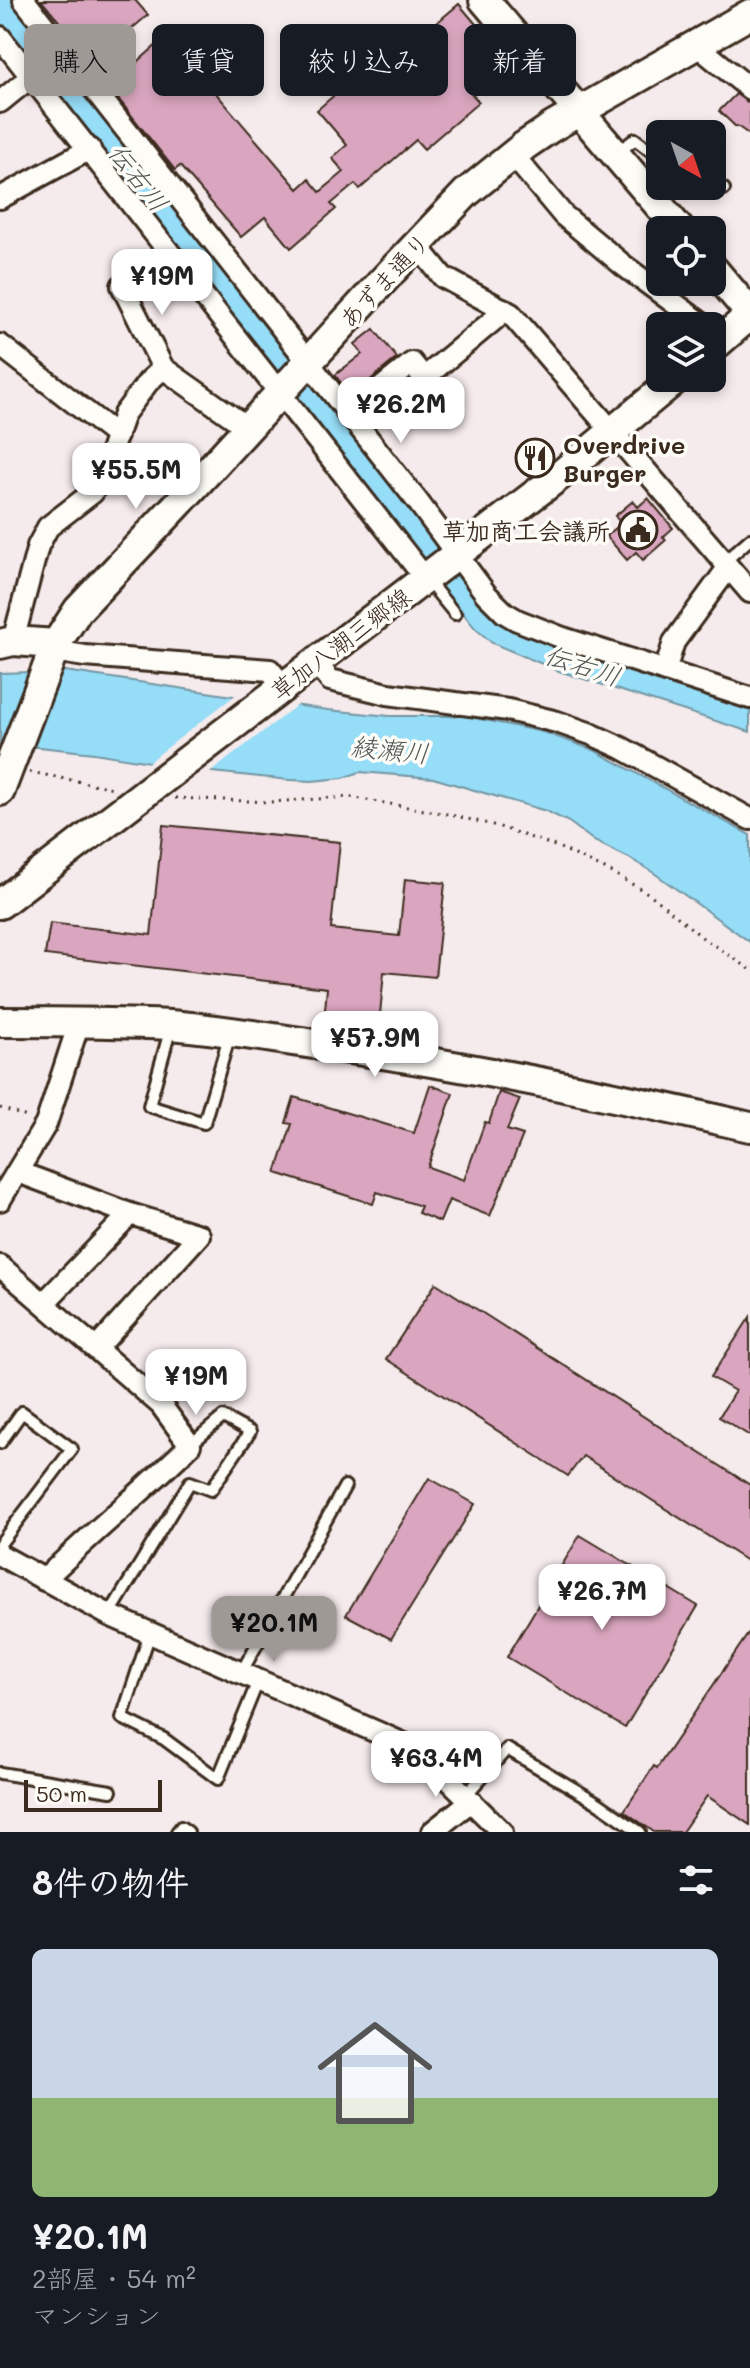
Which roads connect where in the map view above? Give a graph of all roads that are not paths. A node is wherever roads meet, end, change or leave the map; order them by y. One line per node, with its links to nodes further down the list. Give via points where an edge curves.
1 (24, 0): 24 (street)
2 (484, 0): 11 (street)
3 (748, 11): 5 (street, あずま通り)
4 (0, 37): 6 (street)
5 (699, 44): 8 (street); 11 (street, あずま通り)
6 (24, 66)
7 (24, 82): 10 (street)
8 (750, 89)
9 (48, 96): 13 (street)
10 (0, 102)
11 (579, 111): 14 (street); 15 (street, あずま通り)
12 (646, 147): 14 (lane, via 635,139)
13 (90, 149): 16 (street); 26 (street)
14 (616, 154): 17 (street)
15 (513, 155): 18 (street, あずま通り, via 466,193); 22 (street, via 563,215 623,265)
16 (0, 198)
17 (668, 216)
18 (417, 245): 21 (street, via 443,277); 24 (street, あずま通り)
19 (122, 286): 25 (street)
20 (720, 296): 22 (street)
21 (503, 309): 28 (street, via 424,378 412,363); 30 (street)
22 (730, 330)
23 (0, 345): 31 (street)
24 (306, 365): 26 (street, あずま通り); 28 (street)
25 (163, 368): 29 (street); 31 (street, via 124,414)
26 (283, 390): 29 (street, あずま通り); 34 (street)
27 (661, 392): 30 (street, 草加八潮三郷線)
28 (348, 415): 34 (street, via 418,502)
29 (248, 428): 38 (street, あずま通り, via 78,610)
30 (613, 433): 33 (street); 34 (street, 草加八潮三郷線)
31 (117, 436): 37 (street, via 92,493 48,527)
32 (750, 539): 33 (lane)
33 (726, 565): 35 (street); 40 (street, via 674,642)
34 (441, 567): 36 (lane); 39 (street, 草加八潮三郷線); 40 (street, via 517,620)
35 (750, 592)
36 (455, 614)
37 (6, 643): 38 (street)
38 (52, 655): 41 (street, via 270,670); 43 (street, あずま通り)
39 (315, 662): 41 (street, 草加八潮三郷線); 44 (street, via 330,680 388,694 508,710 591,734)
40 (665, 671): 42 (street)
41 (287, 684): 45 (street, 草加八潮三郷線)
42 (750, 698)
43 (4, 779)
44 (750, 819)
45 (0, 904)
46 (0, 1022): 47 (street)
47 (79, 1023): 48 (street); 51 (street, via 46,1124)
48 (171, 1025): 49 (street); 49 (lane, via 149,1106 204,1123)
49 (230, 1032): 50 (street, via 524,1078)
50 (750, 1127)
51 (18, 1172): 52 (street); 53 (street)
52 (0, 1200)
53 (130, 1214): 55 (street); 56 (street, via 199,1235)
54 (0, 1266): 55 (street)
55 (44, 1303): 56 (street)
56 (97, 1348): 58 (street, via 161,1405)
57 (0, 1443): 60 (lane, via 22,1412 72,1449)
58 (190, 1445): 62 (street); 63 (lane, via 223,1417 250,1432 211,1490 190,1482)
59 (345, 1486): 65 (lane)
60 (0, 1544)
61 (0, 1555): 62 (street)
62 (44, 1580): 63 (street)
63 (109, 1615): 64 (street)
64 (150, 1633): 65 (street); 65 (lane, via 122,1718 164,1739 218,1779)
65 (250, 1677): 68 (street, via 404,1744 427,1758)
66 (0, 1773): 67 (lane)
67 (111, 1791)
68 (468, 1798): 71 (street); 72 (street); 73 (lane, via 507,1749)
69 (177, 1832): 70 (lane, via 181,1827)
70 (188, 1832)
71 (432, 1832)
72 (502, 1832)
73 (640, 1832)

